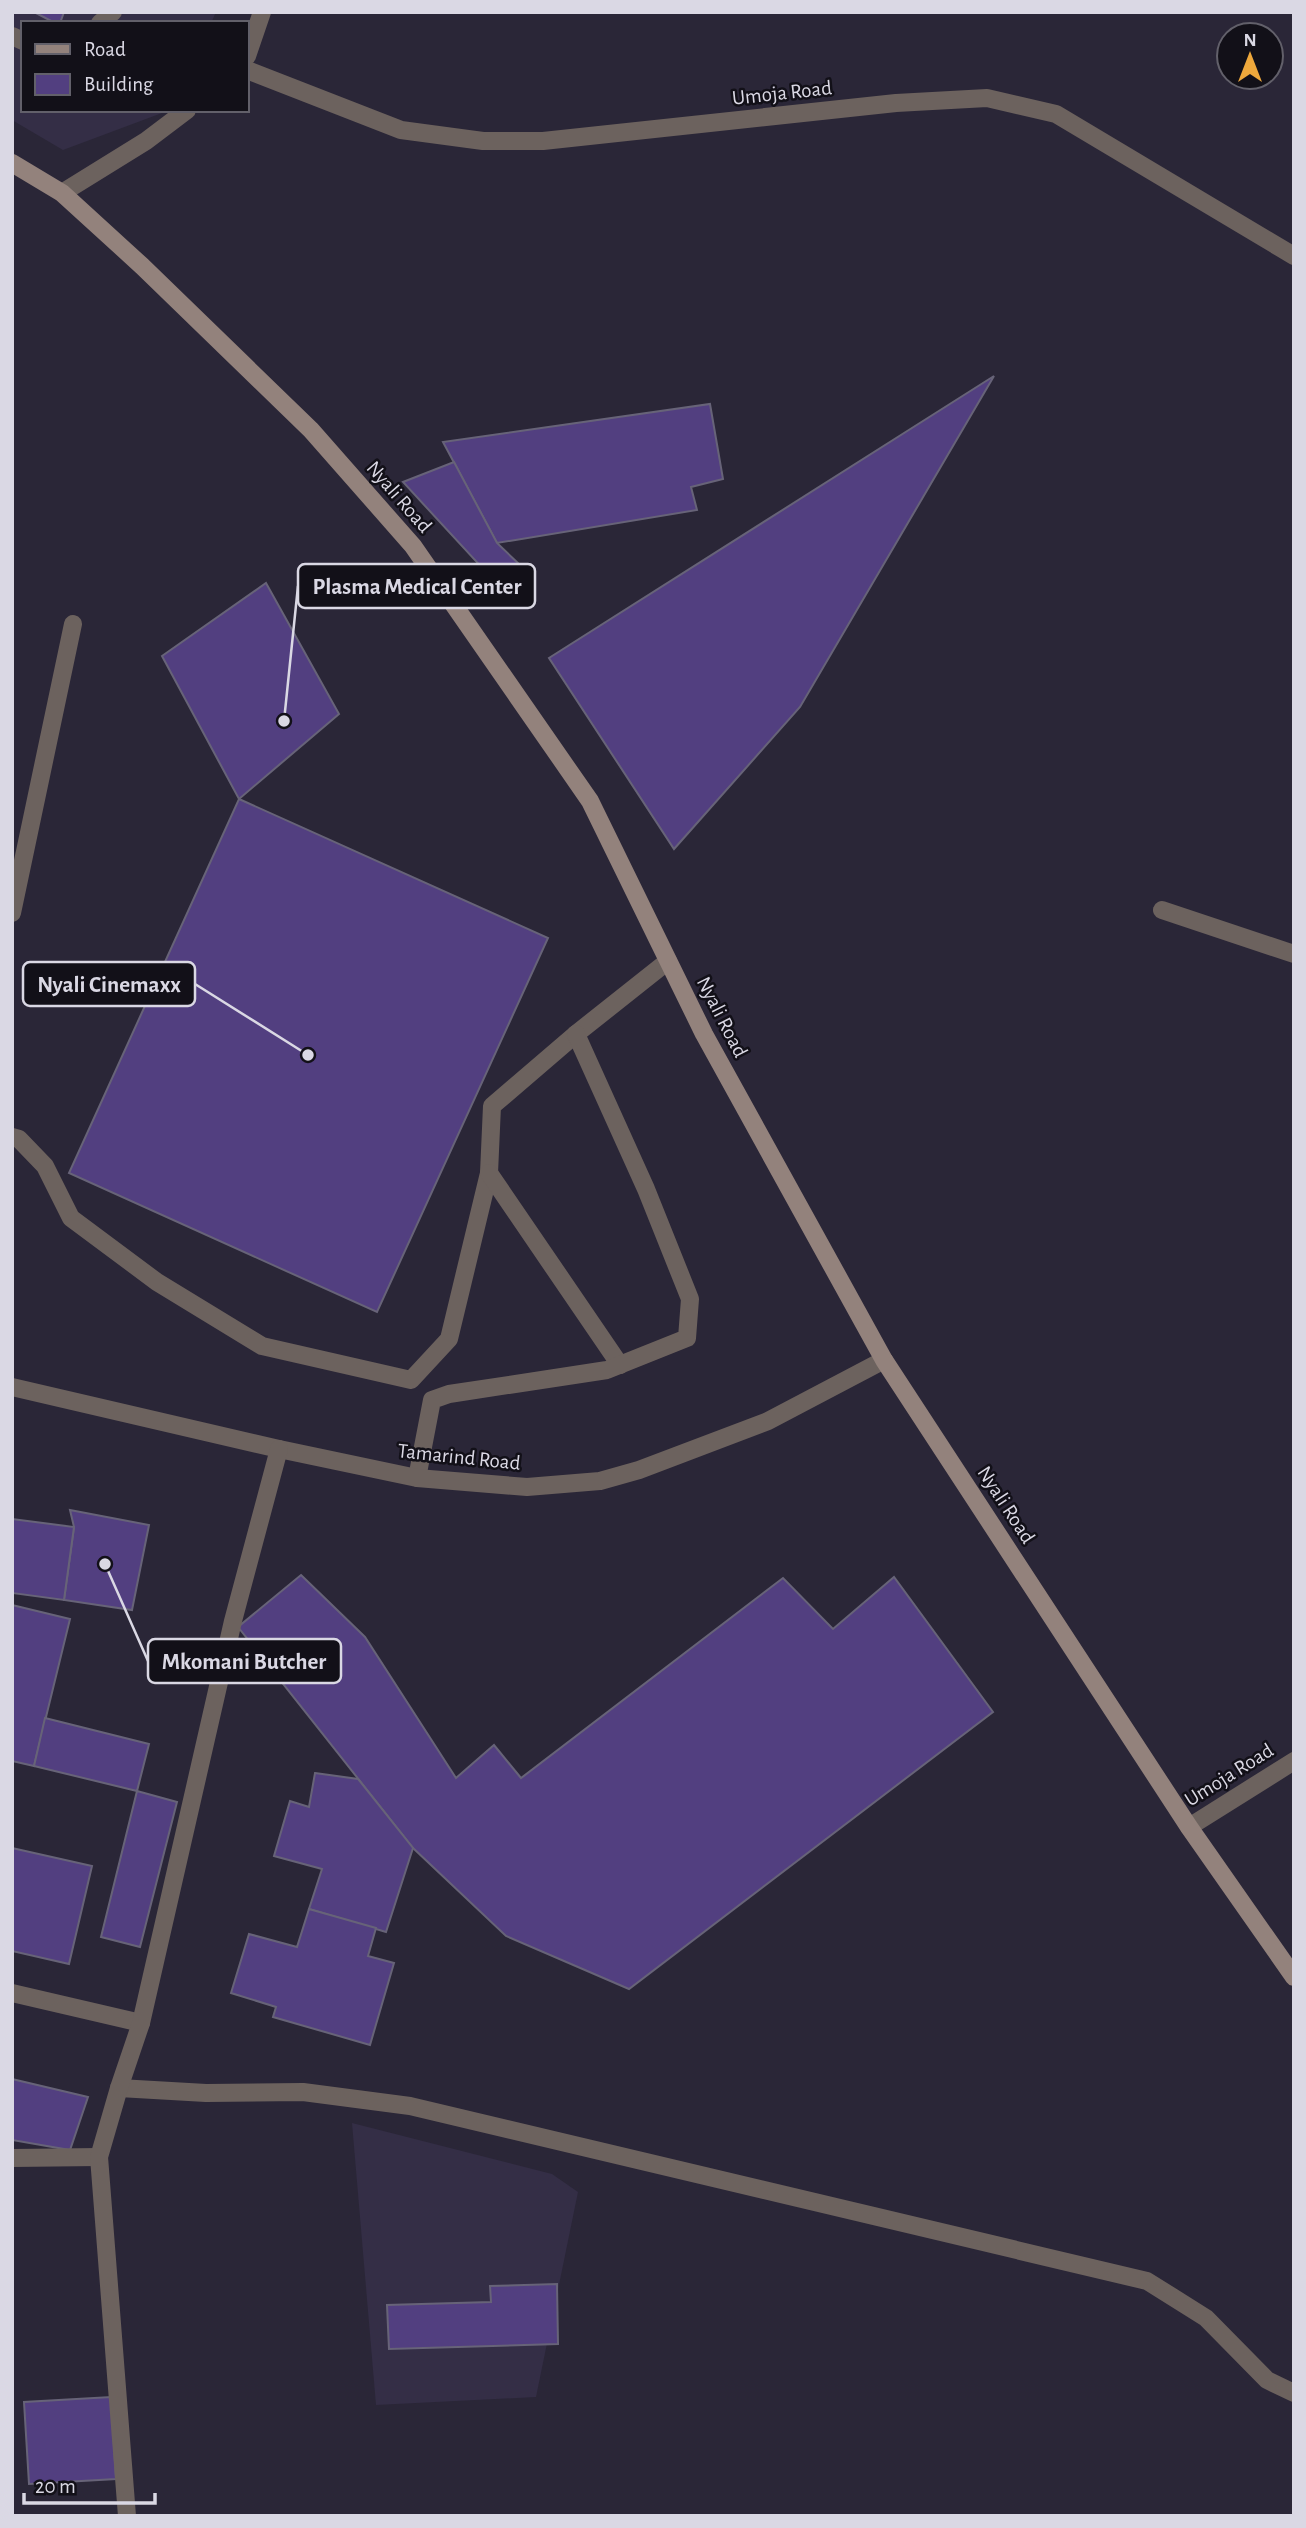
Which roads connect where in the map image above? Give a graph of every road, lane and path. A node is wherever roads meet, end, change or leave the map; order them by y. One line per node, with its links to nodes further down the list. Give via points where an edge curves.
1 (262, 12): 2 (street)
2 (248, 53)
3 (248, 70): 7 (street, Umoja Road, via 401,130 483,141 543,141 897,103 987,99 1056,114)
4 (184, 112): 6 (street)
5 (12, 163): 6 (main road, Nyali Road)
6 (62, 193): 13 (main road, Nyali Road, via 311,430 413,546 590,801)
7 (1294, 256)
8 (73, 624): 9 (street)
9 (15, 882): 11 (street)
10 (1162, 910): 12 (street)
11 (12, 913)
12 (1294, 954)
13 (668, 961): 14 (street); 17 (main road, Nyali Road)
14 (576, 1034): 16 (street, via 492,1107); 18 (street, via 690,1299 687,1338)
15 (12, 1138): 19 (street, via 19,1139 45,1166 71,1218 157,1282 262,1346)
16 (489, 1173): 18 (street); 19 (street, via 449,1339)
17 (884, 1360): 23 (street, Tamarind Road, via 768,1421 600,1481 527,1487); 25 (main road, Nyali Road)
18 (620, 1365): 21 (street)
19 (411, 1380): 21 (street)
20 (12, 1387): 22 (street, Tamarind Road)
21 (432, 1400): 23 (street)
22 (279, 1449): 23 (street, Tamarind Road); 28 (street, via 233,1621)
23 (418, 1478)
24 (1294, 1761): 25 (street, Umoja Road)
25 (1189, 1827): 26 (main road, Nyali Road)
26 (1294, 1977)
27 (12, 1993): 28 (street)
28 (141, 2022): 29 (street)
29 (119, 2088): 30 (street); 32 (street, via 303,2092 410,2106 1147,2281 1206,2318 1267,2380)
30 (99, 2157): 31 (street); 33 (street)
31 (12, 2158)
32 (1294, 2393)
33 (127, 2516)

